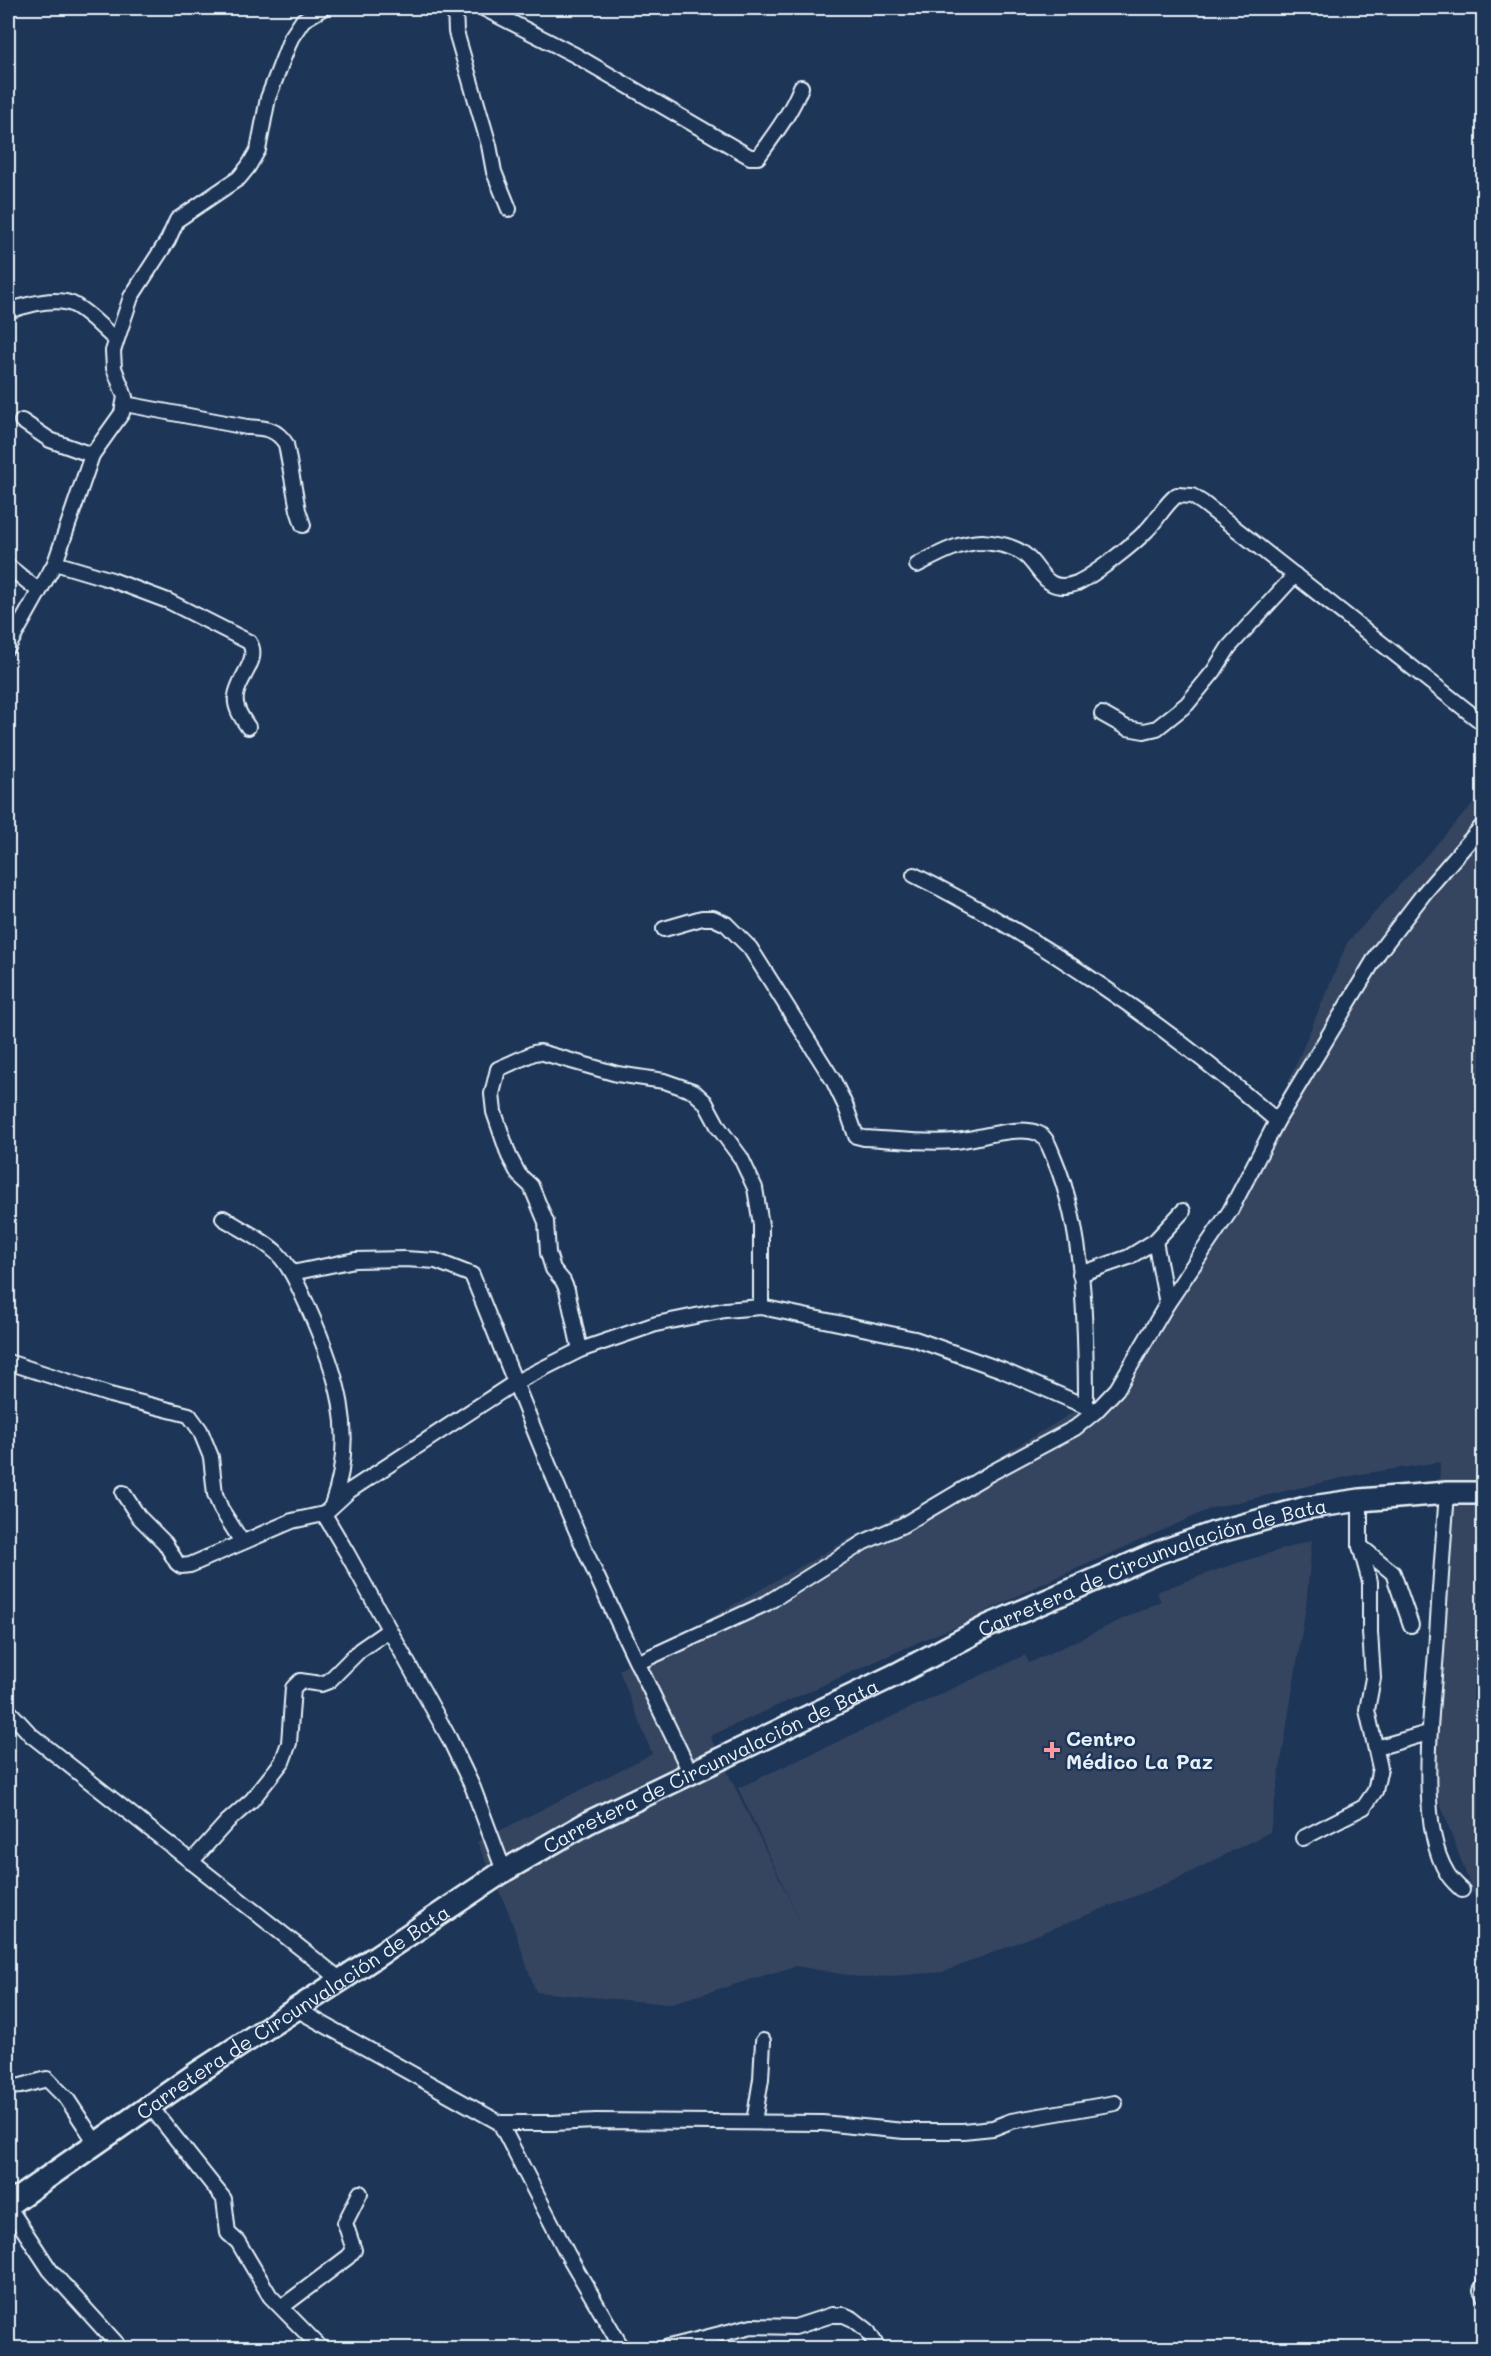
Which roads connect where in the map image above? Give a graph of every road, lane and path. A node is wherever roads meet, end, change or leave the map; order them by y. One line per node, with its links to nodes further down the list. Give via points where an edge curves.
1 (323, 8): 7 (street, via 303,20 291,38 268,98 258,150 248,167 239,178 177,220 131,297)
2 (455, 8): 5 (street, via 456,32 494,172)
3 (483, 8): 4 (street, via 575,55 750,157 758,157 765,148)
4 (801, 87)
5 (509, 209)
6 (8, 310): 7 (street, via 65,302 76,306)
7 (115, 339): 8 (street, via 114,368)
8 (125, 404): 10 (street); 11 (street, via 267,428 281,436)
9 (21, 421): 10 (street, via 50,440)
10 (92, 455): 12 (street)
11 (303, 525)
12 (55, 563): 16 (street); 20 (street, via 168,601 249,642 253,656 236,696 237,708)
13 (917, 565): 15 (street, via 947,550 982,542 1019,551 1047,582 1068,585 1079,582 1130,546 1170,501 1183,495 1203,502)
14 (8, 566): 16 (street)
15 (1295, 575): 18 (street, via 1229,647 1187,704 1157,728 1127,728); 19 (street)
16 (39, 591): 17 (street)
17 (8, 647)
18 (1102, 714)
19 (1484, 724)
20 (248, 727)
21 (1484, 824): 24 (street, via 1391,935)
22 (914, 875): 24 (street, via 974,905 1079,972 1232,1081)
23 (664, 929): 29 (street, via 713,918 726,924 750,948 833,1080 856,1136 955,1141 1026,1131 1045,1138 1071,1208)
24 (1277, 1121): 30 (street, via 1230,1211)
25 (1183, 1211): 27 (street)
26 (223, 1218): 28 (street, via 277,1253)
27 (1155, 1241): 29 (street, via 1129,1257); 30 (street)
28 (292, 1273): 34 (street, via 355,1260 405,1259 436,1261 472,1275); 40 (street, via 324,1343 343,1407 344,1466)
29 (1080, 1274): 35 (street)
30 (1167, 1304): 35 (street, via 1117,1389)
31 (760, 1307): 32 (street, via 656,1324); 32 (street, via 761,1225 755,1188 705,1102 693,1091 664,1081 617,1074 534,1053 498,1069 492,1094 494,1112 509,1156 519,1175 531,1186 546,1222 548,1253 567,1290); 35 (street, via 915,1339 1002,1370)
32 (580, 1350): 34 (street)
33 (8, 1362): 41 (street, via 110,1395 189,1415 211,1457 215,1494 221,1509)
34 (514, 1383): 40 (street, via 366,1479); 45 (street)
35 (1091, 1409): 45 (street, via 1075,1428 903,1525 864,1542 767,1603)
36 (123, 1493): 41 (street, via 181,1566)
37 (1447, 1493): 38 (main road, Carretera de Circunvalación de Bata); 39 (main road, Carretera de Circunvalación de Bata); 47 (street)
38 (1484, 1493)
39 (1360, 1500): 42 (street); 49 (main road, Carretera de Circunvalación de Bata, via 1305,1508 1156,1553 988,1626 895,1675)
40 (328, 1511): 41 (street); 44 (street)
41 (242, 1542)
42 (1360, 1546): 43 (street, via 1393,1573); 48 (street, via 1370,1582 1373,1678 1367,1710)
43 (1411, 1625)
44 (388, 1630): 51 (street, via 329,1680 321,1684 296,1683 289,1743 282,1762 252,1800); 52 (street, via 454,1748)
45 (637, 1664): 49 (street)
46 (8, 1710): 51 (street, via 31,1735)
47 (1428, 1732): 48 (street); 53 (street, via 1436,1843 1447,1873)
48 (1376, 1748): 50 (street, via 1380,1768 1376,1791 1364,1807)
49 (690, 1772): 52 (main road, Carretera de Circunvalación de Bata)
50 (1303, 1838)
51 (191, 1862): 54 (street)
52 (504, 1870): 54 (main road, Carretera de Circunvalación de Bata)
53 (1462, 1890)
54 (341, 1980): 55 (main road, Carretera de Circunvalación de Bata)
55 (296, 2008): 59 (main road, Carretera de Circunvalación de Bata); 60 (street)
56 (763, 2041): 61 (street)
57 (8, 2087): 62 (street, via 47,2079 67,2098)
58 (1115, 2103): 61 (street, via 963,2131)
59 (150, 2106): 62 (main road, Carretera de Circunvalación de Bata); 67 (street, via 224,2199 228,2233 238,2242 270,2296)
60 (500, 2122): 61 (street); 71 (street, via 568,2255)
61 (754, 2122)
62 (96, 2143): 64 (main road, Carretera de Circunvalación de Bata)
63 (360, 2193): 67 (street, via 345,2223 354,2250)
64 (8, 2206): 69 (street, via 50,2270)
65 (1484, 2284): 66 (street)
66 (1484, 2296)
67 (282, 2307): 70 (street)
68 (722, 2334): 72 (street); 73 (street); 74 (street, via 761,2325 795,2327 844,2315 867,2330)
69 (118, 2345)
70 (321, 2349)
71 (622, 2349)
72 (665, 2349)
73 (728, 2349)
74 (878, 2349)

